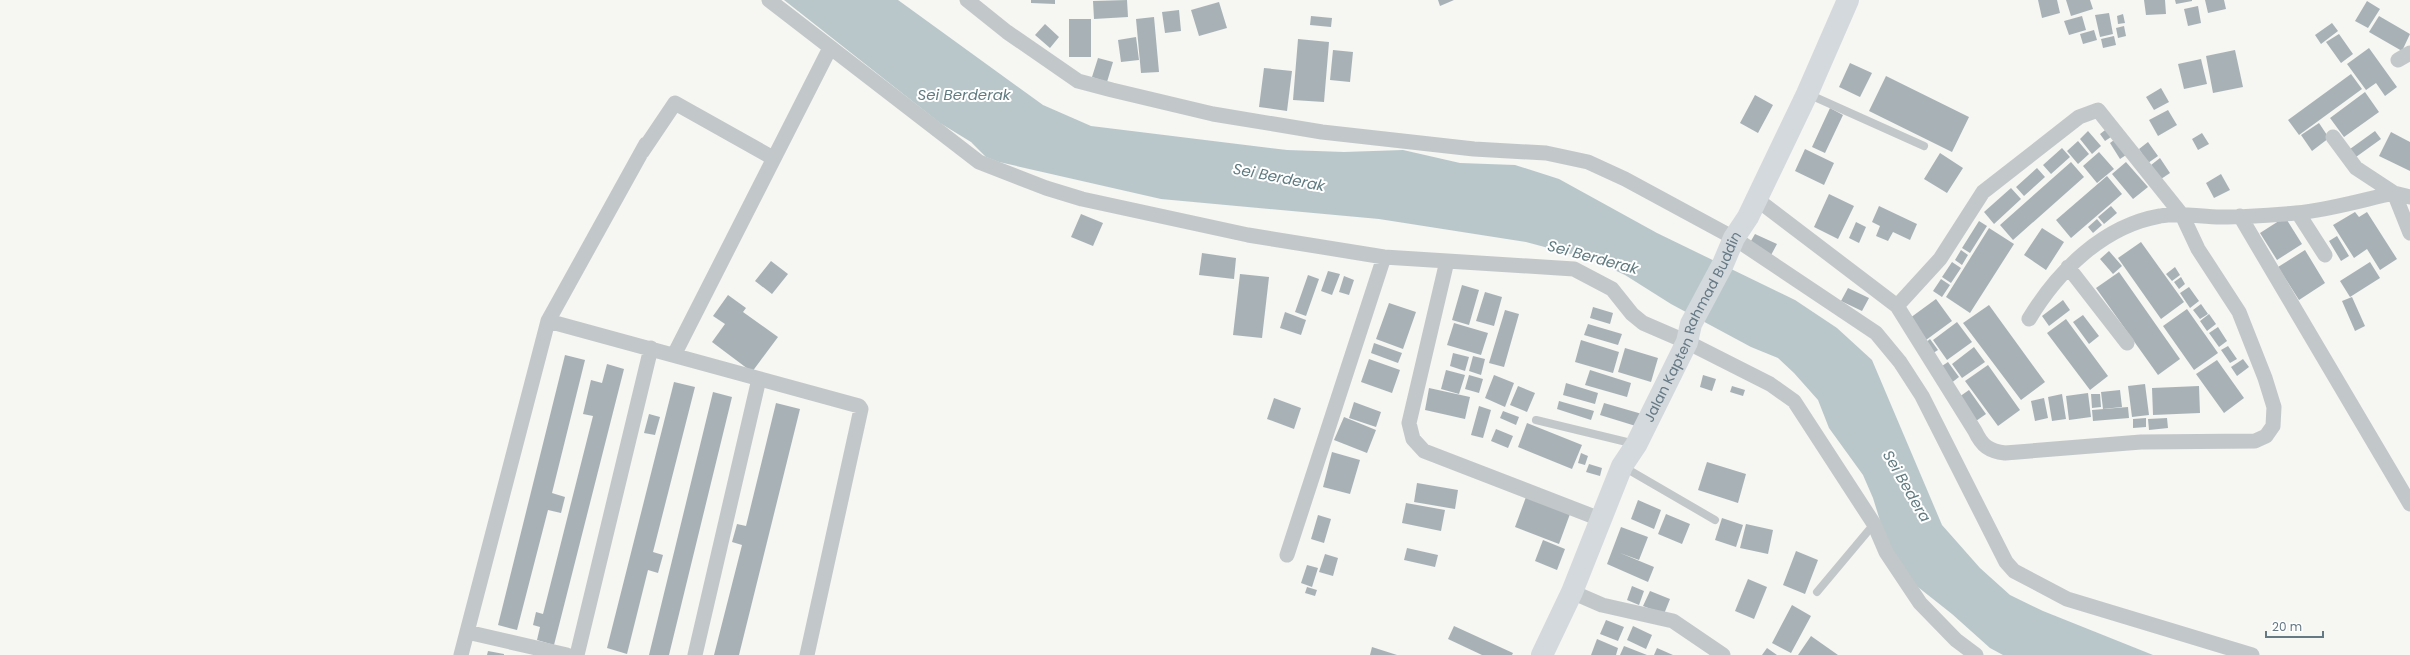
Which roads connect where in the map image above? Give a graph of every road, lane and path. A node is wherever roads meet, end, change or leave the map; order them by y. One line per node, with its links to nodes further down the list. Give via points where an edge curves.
1 (769, 0): 4 (street)
2 (967, 0): 16 (street, via 1006,32 1078,81 1213,114 1322,132 1474,149 1546,153 1588,162 1626,179)
3 (1848, 0): 5 (main road, Jalan Kapten Rahmad Buddin)
4 (830, 48): 8 (street); 18 (street, via 979,162 1046,188 1082,199 1248,235)
5 (1807, 94): 7 (lane); 11 (main road, Jalan Kapten Rahmad Buddin)
6 (2333, 137): 9 (street, via 2356,168)
7 (1924, 146)
8 (773, 158): 23 (street, via 675,103 643,149); 27 (street)
9 (2394, 193): 10 (street); 12 (street); 15 (street)
10 (2410, 197)
11 (1755, 198): 16 (main road, Jalan Kapten Rahmad Buddin, via 1748,217); 21 (street)
12 (2298, 213): 14 (street); 17 (street)
13 (2182, 215): 14 (street); 20 (street, via 2161,216 2130,223); 21 (street, via 2101,113 2098,110 2094,111 2079,117 1983,192 1940,259); 21 (street, via 2198,249 2239,312 2265,378 2274,407 2273,426 2266,436 2256,442 2141,442 2005,453 1993,451 1981,444)
14 (2240, 216): 32 (street)
15 (2410, 233)
16 (1734, 238): 24 (main road, Jalan Kapten Rahmad Buddin); 48 (street, via 1876,334 1900,362 1926,402 2006,562 2014,571 2066,599)
17 (2325, 255)
18 (1384, 257): 19 (street); 36 (street)
19 (1447, 261): 24 (street, via 1574,269 1612,289 1632,314 1643,323); 33 (street, via 1409,423 1413,439 1424,451)
20 (2068, 267): 22 (street, via 2051,286); 25 (street)
21 (1897, 306)
22 (2029, 319)
23 (548, 321): 26 (street); 39 (street)
24 (1689, 333): 30 (main road, Jalan Kapten Rahmad Buddin); 35 (street, via 1794,401)
25 (2127, 342)
26 (651, 348): 27 (street); 42 (street)
27 (674, 355): 28 (street)
28 (759, 378): 43 (street); 44 (street, via 858,406 861,412)
29 (1536, 420): 30 (lane)
30 (1636, 444): 31 (main road, Jalan Kapten Rahmad Buddin)
31 (1622, 466): 33 (main road, Jalan Kapten Rahmad Buddin); 34 (lane)
32 (2410, 504)
33 (1600, 519): 37 (main road, Jalan Kapten Rahmad Buddin)
34 (1715, 520)
35 (1874, 524): 38 (lane); 47 (street, via 1886,552 1920,603 1956,640)
36 (1287, 555)
37 (1572, 592): 45 (main road, Jalan Kapten Rahmad Buddin); 46 (street, via 1602,606 1672,621)
38 (1817, 592)
39 (467, 632): 40 (street); 41 (street)
40 (461, 655)
41 (567, 655)
42 (577, 655)
43 (695, 655)
44 (807, 655)
45 (1542, 655)
46 (1723, 655)
47 (1976, 655)
48 (2252, 655)

